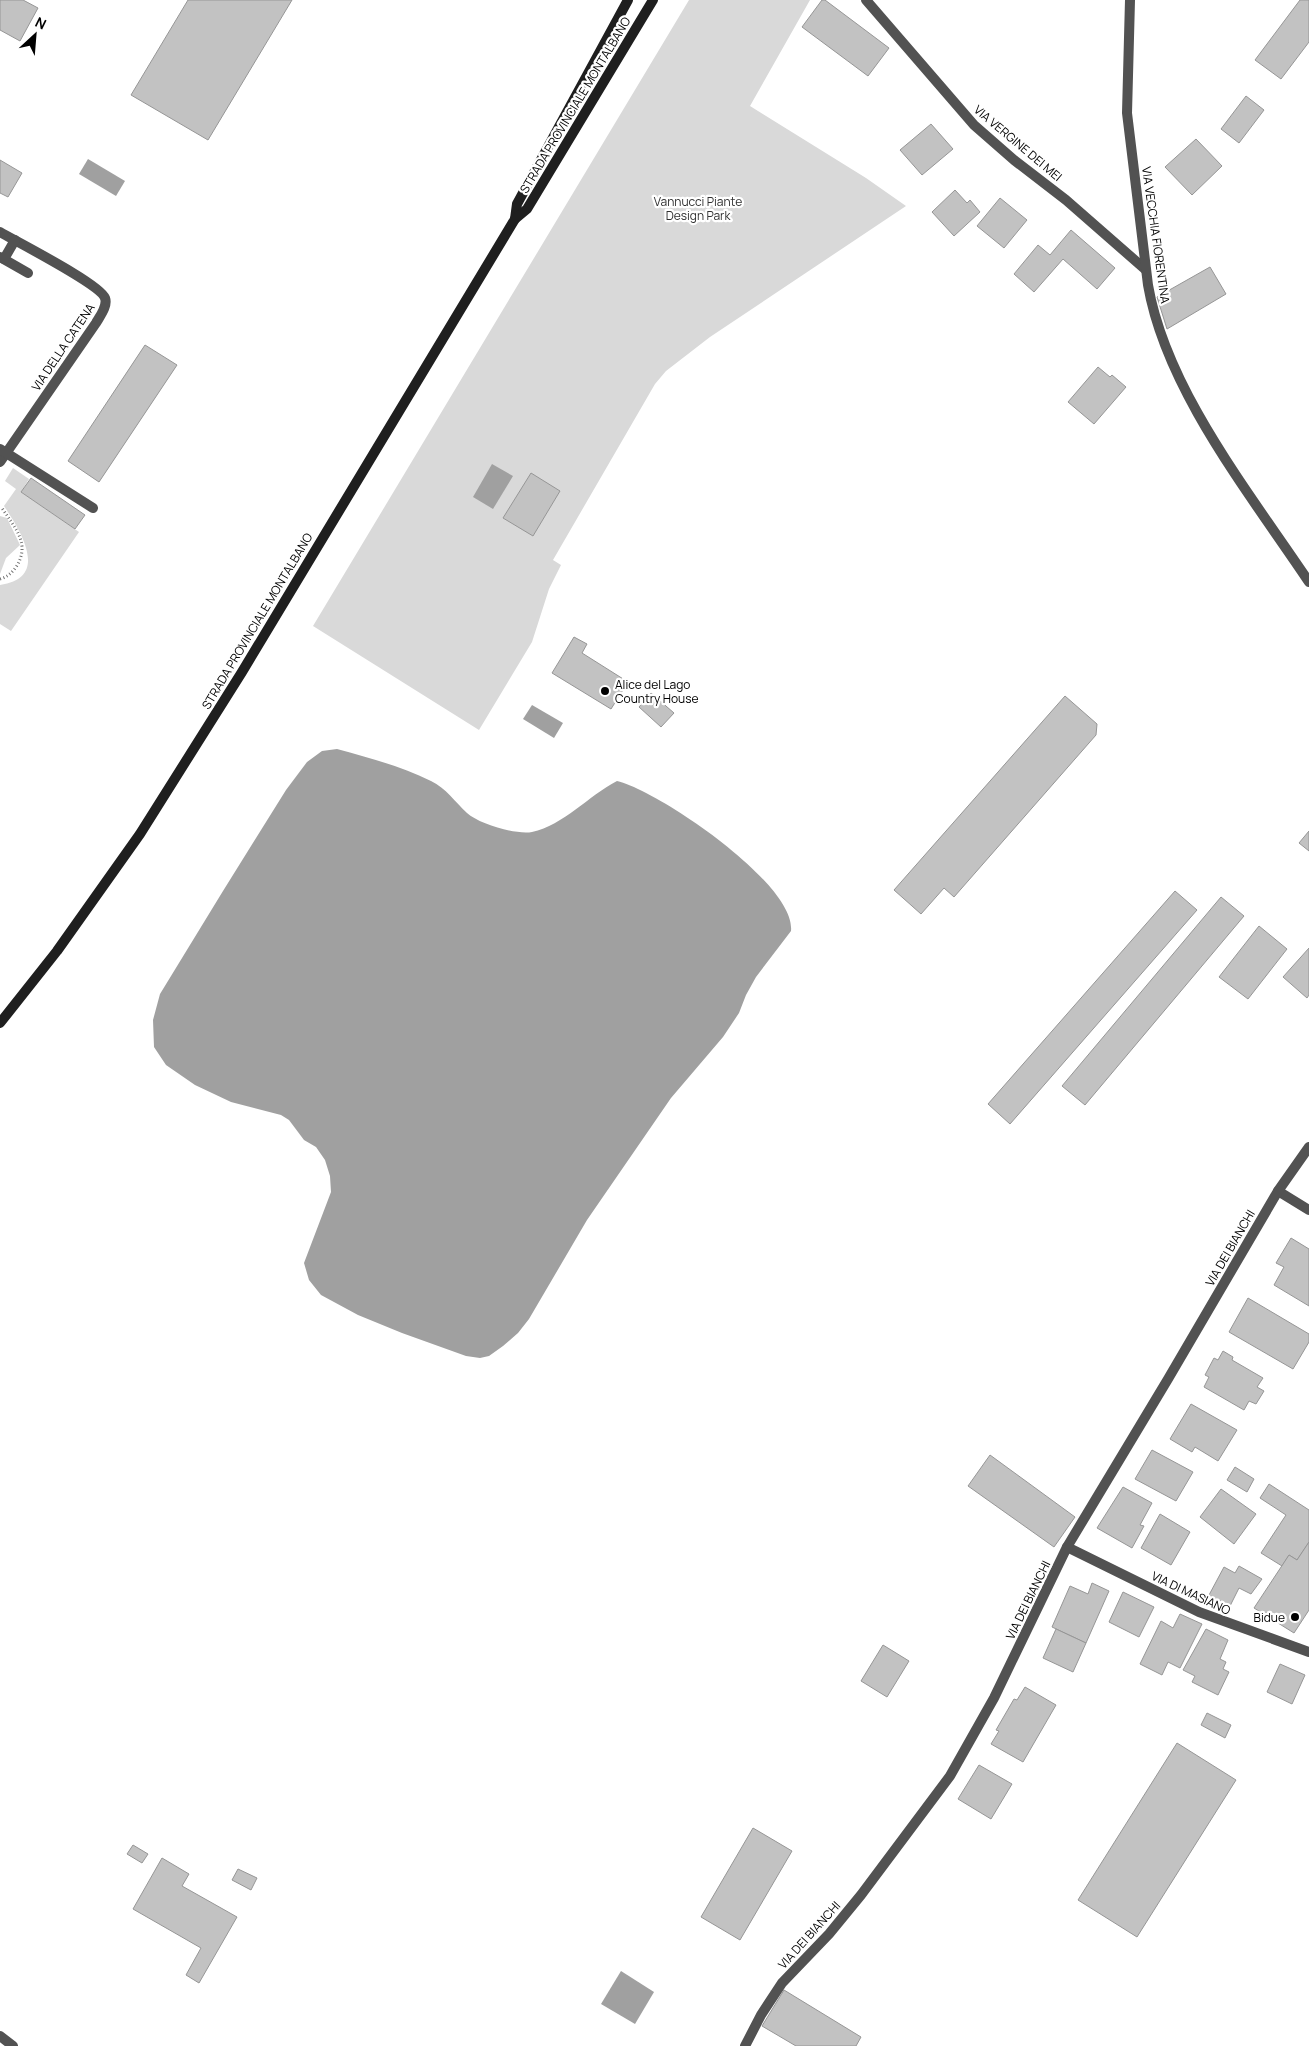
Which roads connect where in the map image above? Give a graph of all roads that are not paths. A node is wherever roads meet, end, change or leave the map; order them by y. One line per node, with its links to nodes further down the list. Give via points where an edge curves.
1 (628, 0): 5 (main road, STRADA PROVINCIALE MONTALBANO, via 517,204)
2 (653, 0): 5 (main road, STRADA PROVINCIALE MONTALBANO, via 527,209)
3 (866, 0): 9 (street, VIA VERGINE DEI MEI, via 974,124)
4 (1130, 0): 9 (street, VIA VECCHIA FIORENTINA, via 1126,113)
5 (515, 219): 15 (main road, STRADA PROVINCIALE MONTALBANO, via 242,672 140,834 57,951)
6 (0, 232): 7 (street, VIA DELLA CATENA)
7 (15, 240): 8 (street); 11 (street, VIA DELLA CATENA, via 99,290 106,300 105,306)
8 (2, 258): 10 (street)
9 (1146, 270): 14 (street, VIA VECCHIA FIORENTINA, via 1150,297 1164,342 1192,403)
10 (28, 272)
11 (3, 451): 12 (street, VIA DELLA CATENA); 13 (street)
12 (0, 462)
13 (93, 508)
14 (1309, 582)
15 (0, 1023)
16 (1309, 1147): 17 (street, VIA DEI BIANCHI)
17 (1278, 1191): 18 (street); 19 (street, VIA DEI BIANCHI)
18 (1309, 1210)
19 (1067, 1547): 20 (street, VIA DI MASIANO, via 1212,1618); 23 (street, VIA DEI BIANCHI, via 994,1698 950,1776 861,1895 782,1983)
20 (1309, 1652)
21 (0, 2036): 22 (street)
22 (13, 2046)
23 (745, 2046)

